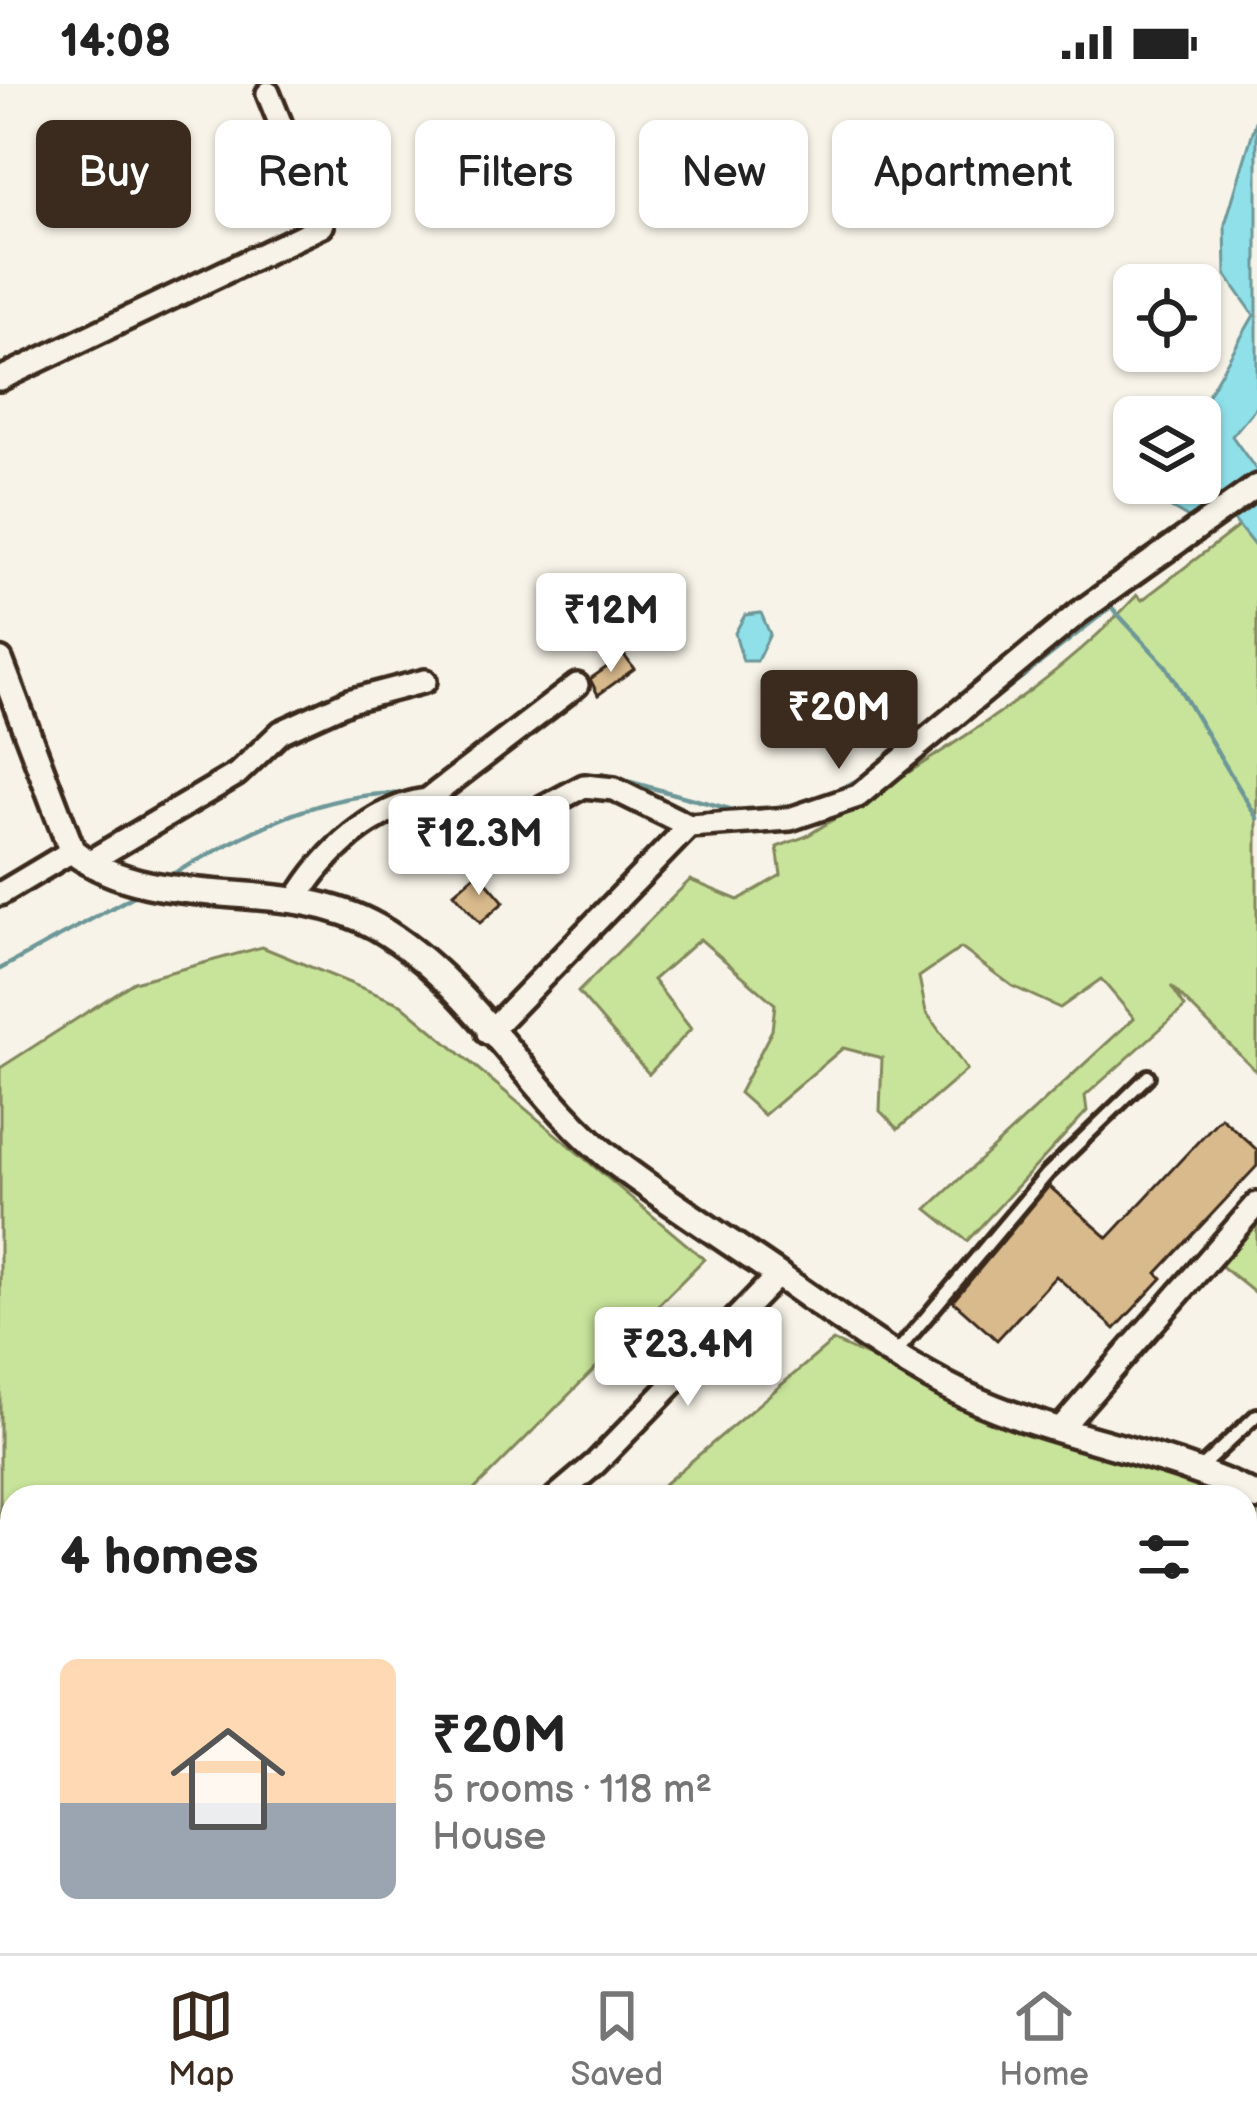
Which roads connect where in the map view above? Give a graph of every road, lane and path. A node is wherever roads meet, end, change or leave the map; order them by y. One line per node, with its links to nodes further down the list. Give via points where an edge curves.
1 (268, 93): 2 (street, via 322,226)
2 (0, 380)
3 (1257, 486): 8 (street, via 1077,614 858,796 790,819)
4 (0, 661): 9 (street)
5 (425, 681): 9 (street, via 349,701 281,732 237,774)
6 (578, 685): 7 (street)
7 (427, 800): 8 (street, via 442,814 509,826 584,787 614,789); 11 (street, via 396,804 380,816 316,865)
8 (689, 826): 12 (street)
9 (79, 857): 10 (street); 11 (street, via 123,882)
10 (0, 894)
11 (296, 900): 12 (street, via 376,926 461,994)
12 (488, 1033): 15 (street, via 613,1160)
13 (1148, 1076): 16 (lane, via 1047,1174)
14 (1257, 1204): 18 (street)
15 (778, 1275): 16 (street); 20 (street)
16 (894, 1355): 18 (street, via 969,1397)
17 (1257, 1415): 19 (lane)
18 (1061, 1428): 19 (street)
19 (1196, 1473): 21 (street)
20 (568, 1485)
21 (1226, 1485)

